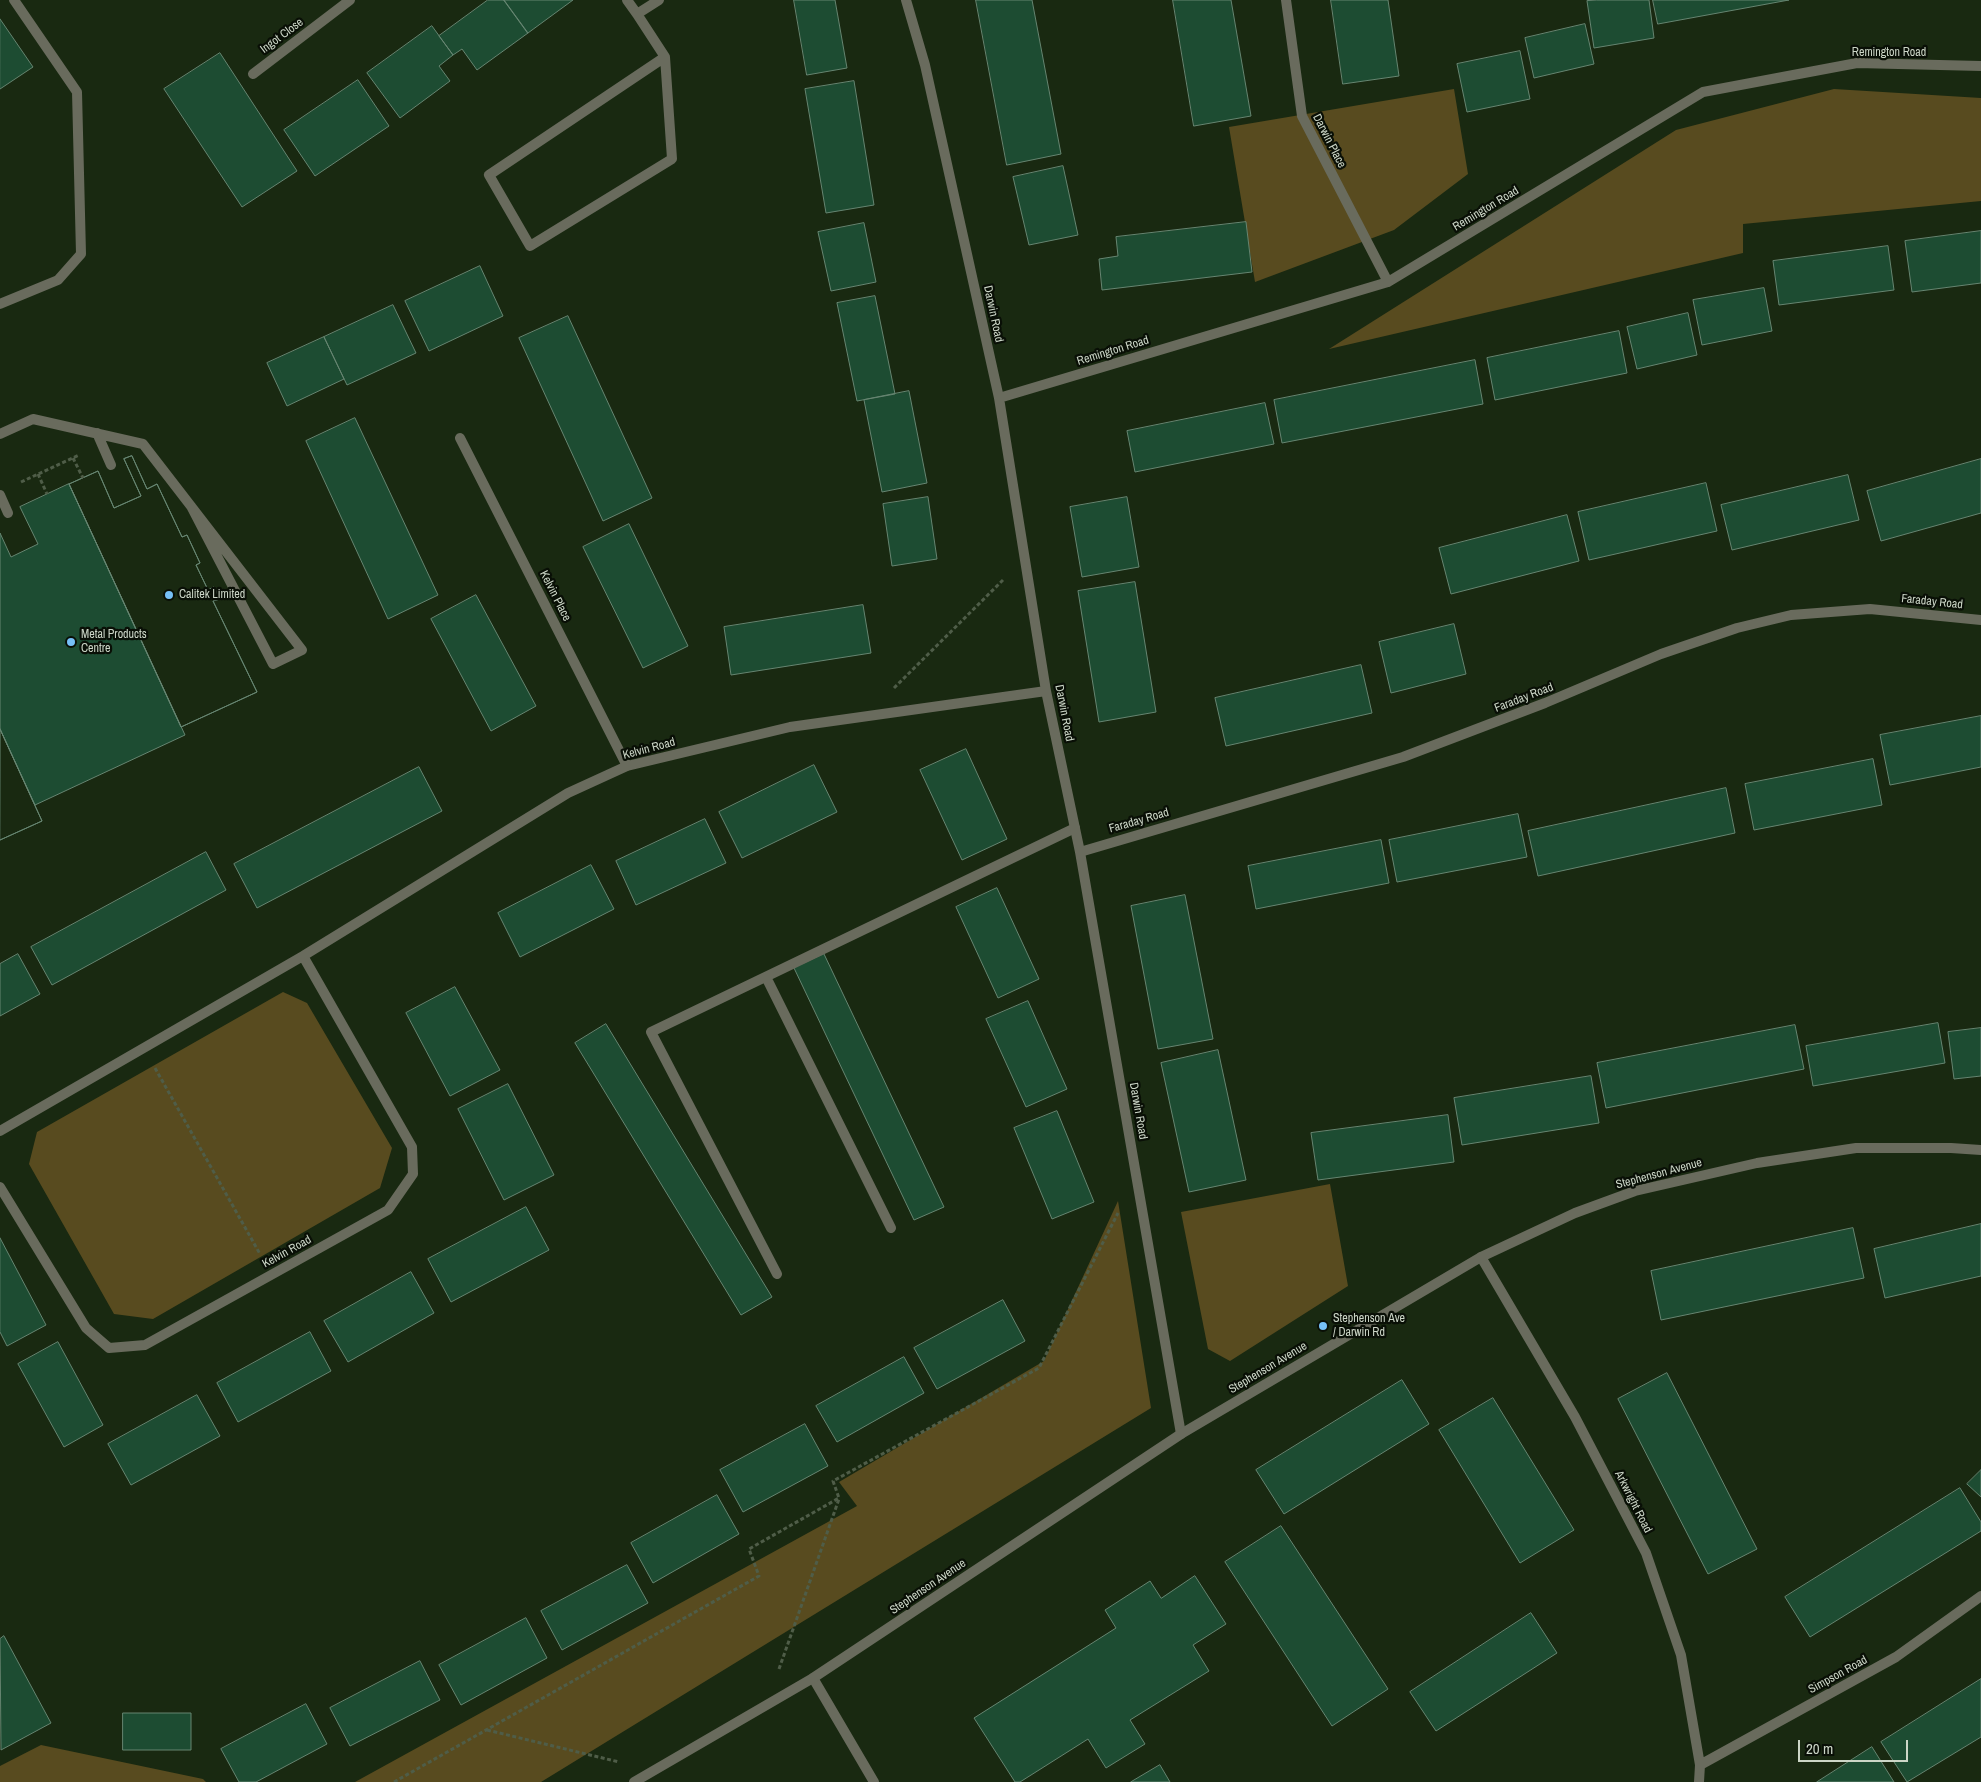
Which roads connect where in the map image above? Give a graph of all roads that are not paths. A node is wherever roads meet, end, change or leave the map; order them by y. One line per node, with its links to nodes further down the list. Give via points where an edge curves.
1 (14, 0): 12 (street, via 77,92 81,254 58,280)
2 (350, 0): 10 (street, Ingot Close)
3 (627, 0): 7 (street)
4 (659, 0): 7 (street)
5 (906, 0): 13 (street, Darwin Road, via 926,65)
6 (1286, 0): 11 (street, Darwin Place, via 1302,116)
7 (637, 14): 8 (street)
8 (666, 57): 8 (street, via 672,159 530,246 489,175)
9 (1981, 66): 11 (street, Remington Road, via 1857,63 1703,92)
10 (253, 74)
11 (1388, 282): 13 (street, Remington Road)
12 (0, 304)
13 (999, 398): 22 (street, Darwin Road)
14 (97, 433): 15 (street, via 33,419); 17 (street); 19 (street, via 143,444)
15 (0, 434)
16 (460, 438): 23 (street, Kelvin Place)
17 (111, 465)
18 (0, 495): 20 (street)
19 (191, 506): 19 (street, via 290,634 302,650 273,664)
20 (8, 513)
21 (1981, 620): 25 (street, Faraday Road, via 1870,609 1791,615 1737,628 1661,654 1546,703 1403,757)
22 (1046, 691): 23 (street, Kelvin Road, via 790,727); 24 (street, Darwin Road)
23 (627, 766): 26 (street, Kelvin Road, via 568,792)
24 (1075, 828): 25 (street, Darwin Road); 27 (street)
25 (1080, 852): 34 (street, Darwin Road)
26 (303, 956): 28 (street, Kelvin Road); 30 (street, Kelvin Road, via 412,1147 413,1174 388,1210 145,1344 110,1348 86,1328)
27 (766, 976): 31 (street); 33 (street, via 651,1032)
28 (0, 1130)
29 (1981, 1150): 32 (street, Stephenson Avenue, via 1856,1148 1757,1163 1635,1191 1575,1213)
30 (0, 1187)
31 (891, 1228)
32 (1481, 1257): 34 (street, Stephenson Avenue); 37 (street, Arkwright Road, via 1575,1417 1646,1553 1681,1655)
33 (777, 1274)
34 (1181, 1434): 36 (street, Stephenson Avenue)
35 (1981, 1596): 37 (street, Simpson Road, via 1896,1658)
36 (813, 1678): 38 (street, Stephenson Avenue); 39 (street)
37 (1700, 1765): 40 (street, Arkwright Road)
38 (634, 1782)
39 (874, 1782)
40 (1699, 1782)

